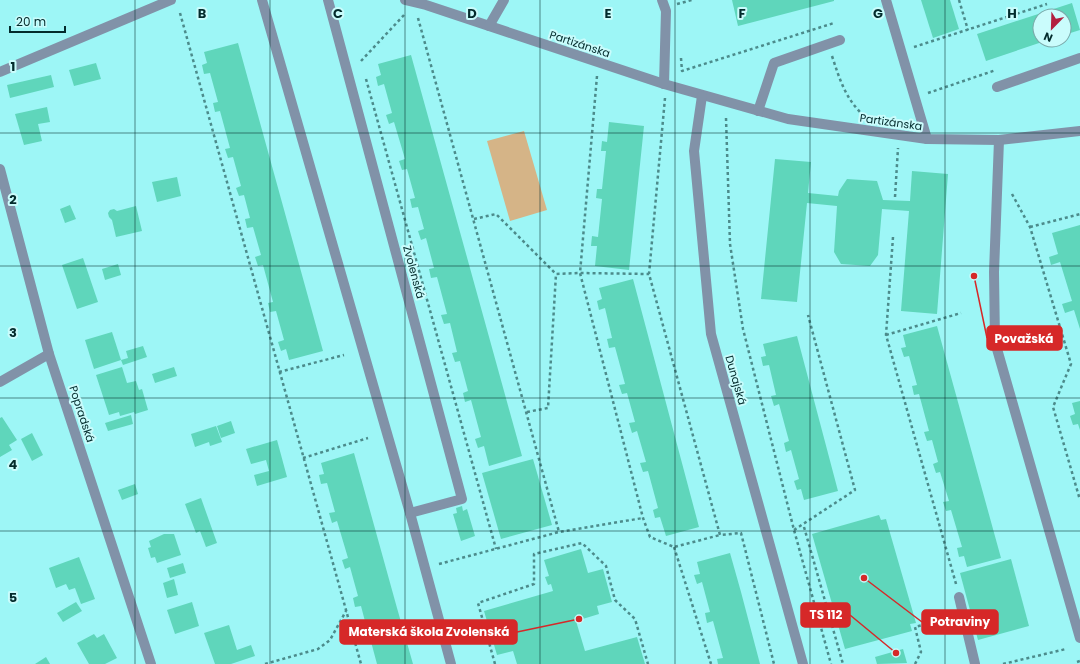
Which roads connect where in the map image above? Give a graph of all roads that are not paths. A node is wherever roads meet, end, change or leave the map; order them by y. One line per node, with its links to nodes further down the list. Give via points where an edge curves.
1 (170, 0): 12 (street)
2 (262, 0): 23 (street)
3 (328, 0): 23 (street, Zvolenská, via 462,499)
4 (405, 0): 8 (street, Partizánska)
5 (504, 0): 9 (street)
6 (662, 0): 13 (street, via 666,11)
7 (886, 0): 18 (street, Partizánska)
8 (426, 3): 9 (street, Partizánska)
9 (489, 26): 13 (street, Partizánska)
10 (840, 40): 16 (street, via 774,63)
11 (1080, 58): 14 (street)
12 (0, 72)
13 (664, 84): 15 (street, Partizánska)
14 (997, 87)
15 (702, 96): 16 (street, Partizánska); 28 (street, Dunajská, via 694,151 711,334)
16 (758, 111): 18 (street, Partizánska, via 788,119)
17 (1080, 131): 19 (street, Partizánska)
18 (927, 139): 19 (street, Partizánska)
19 (999, 140): 25 (street, via 994,272 995,342)
20 (0, 169): 21 (street, Popradská)
21 (49, 354): 22 (street); 26 (street, Popradská)
22 (0, 382)
23 (410, 513): 27 (street)
24 (959, 597): 29 (street)
25 (1080, 638)
26 (150, 664)
27 (451, 664)
28 (803, 664)
29 (975, 664)

